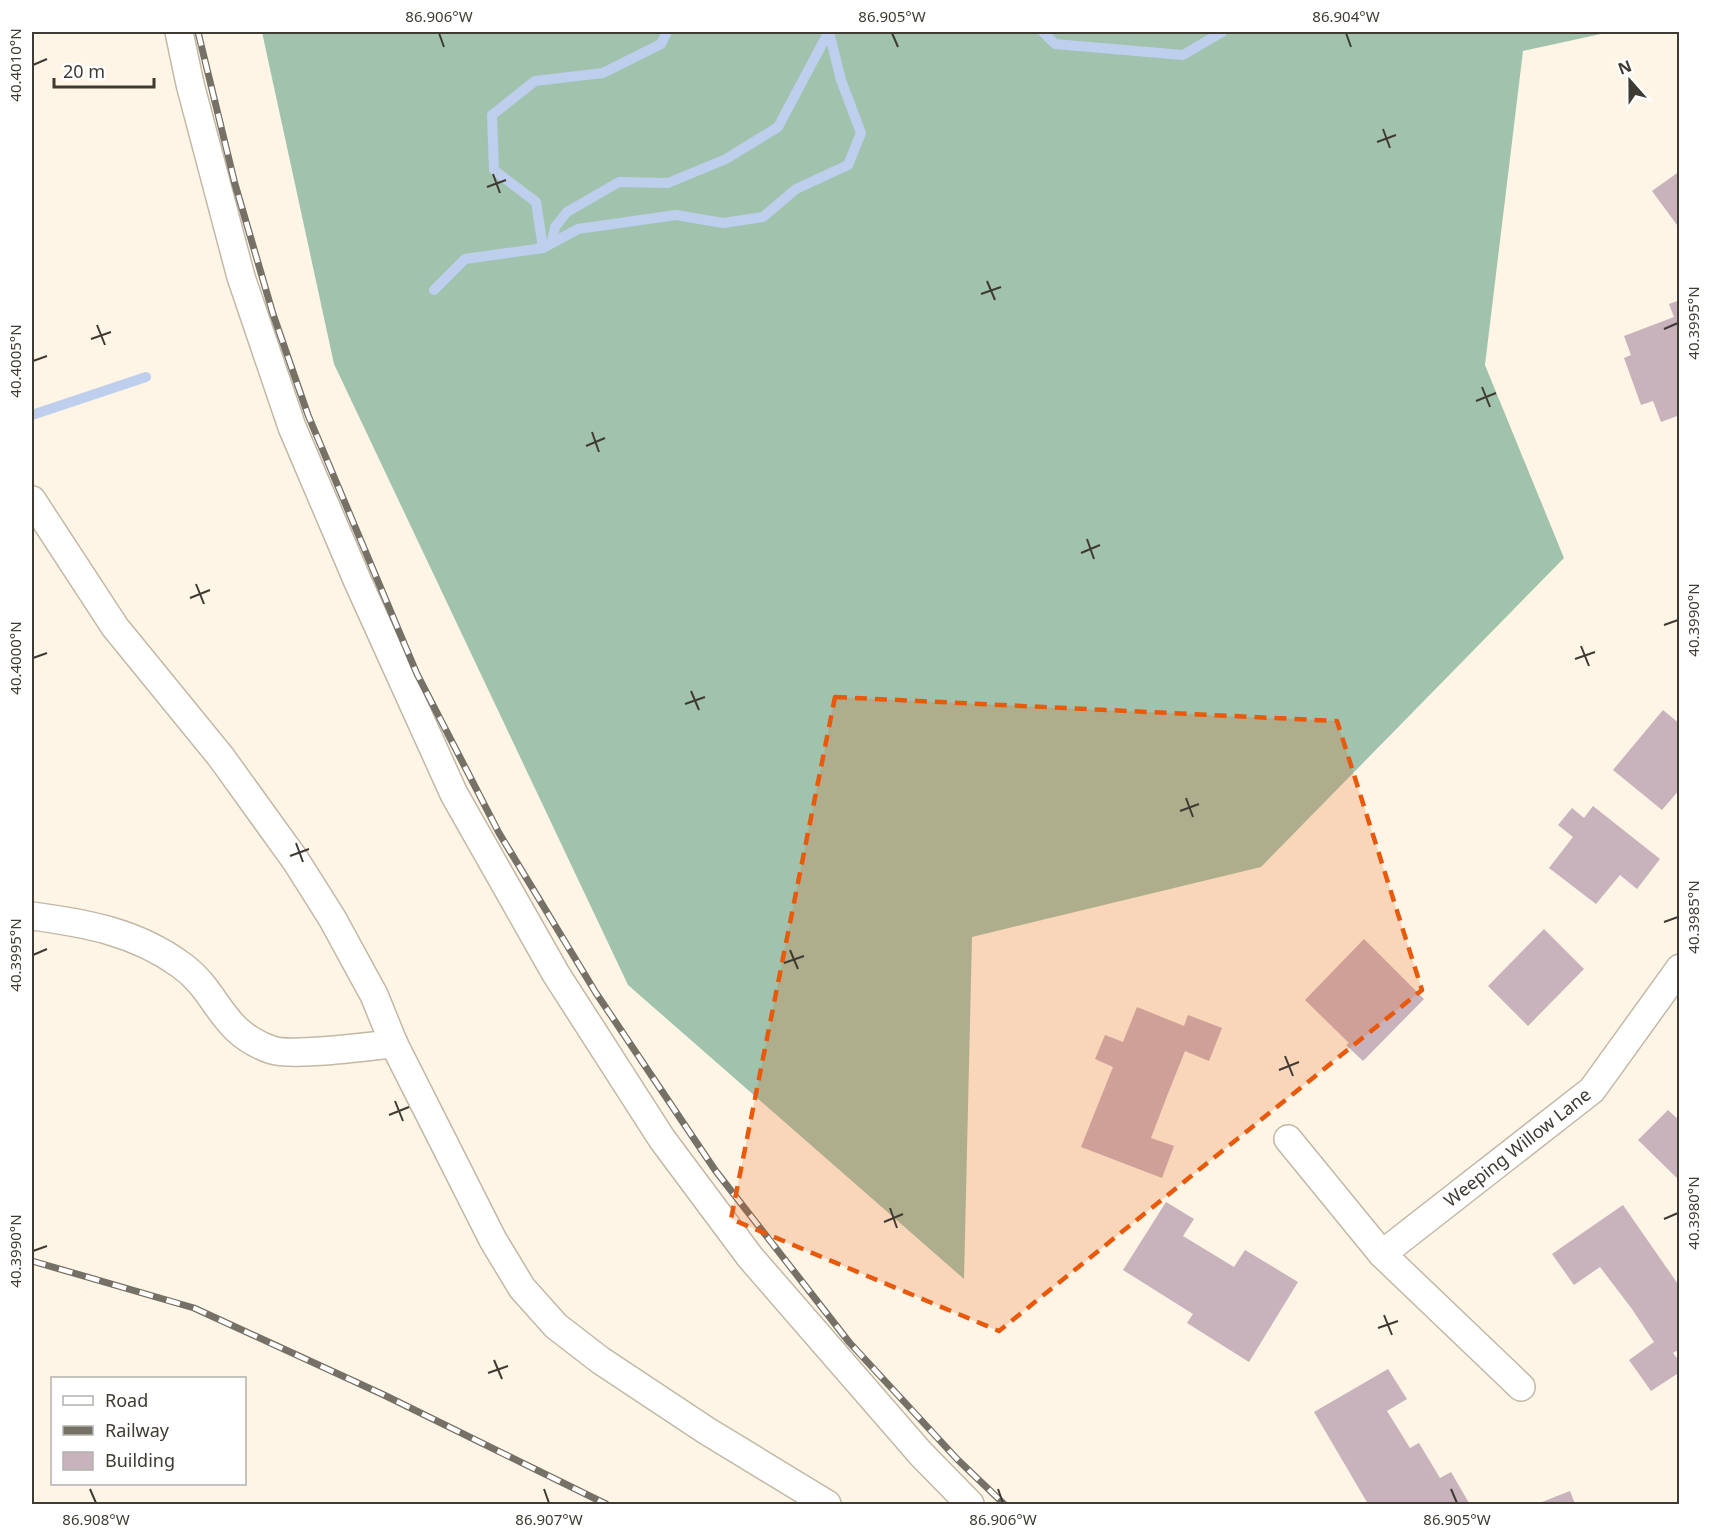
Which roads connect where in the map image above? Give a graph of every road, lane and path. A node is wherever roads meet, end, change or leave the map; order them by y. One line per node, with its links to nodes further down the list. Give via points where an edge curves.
1 (179, 32): 10 (street, via 241,277 292,427 454,794 556,974 662,1139 750,1257 921,1454)
2 (32, 500): 5 (street, via 115,627 221,757 296,861 374,995)
3 (32, 916): 5 (street, via 88,923 128,935 182,965 227,1021 249,1041 275,1051)
4 (1680, 968): 7 (street, Weeping Willow Lane, via 1592,1090)
5 (394, 1044): 9 (street, via 493,1240 522,1288 556,1326 645,1391)
6 (1288, 1139): 7 (street)
7 (1382, 1254): 8 (street)
8 (1521, 1387)
9 (827, 1504)
10 (970, 1504)

